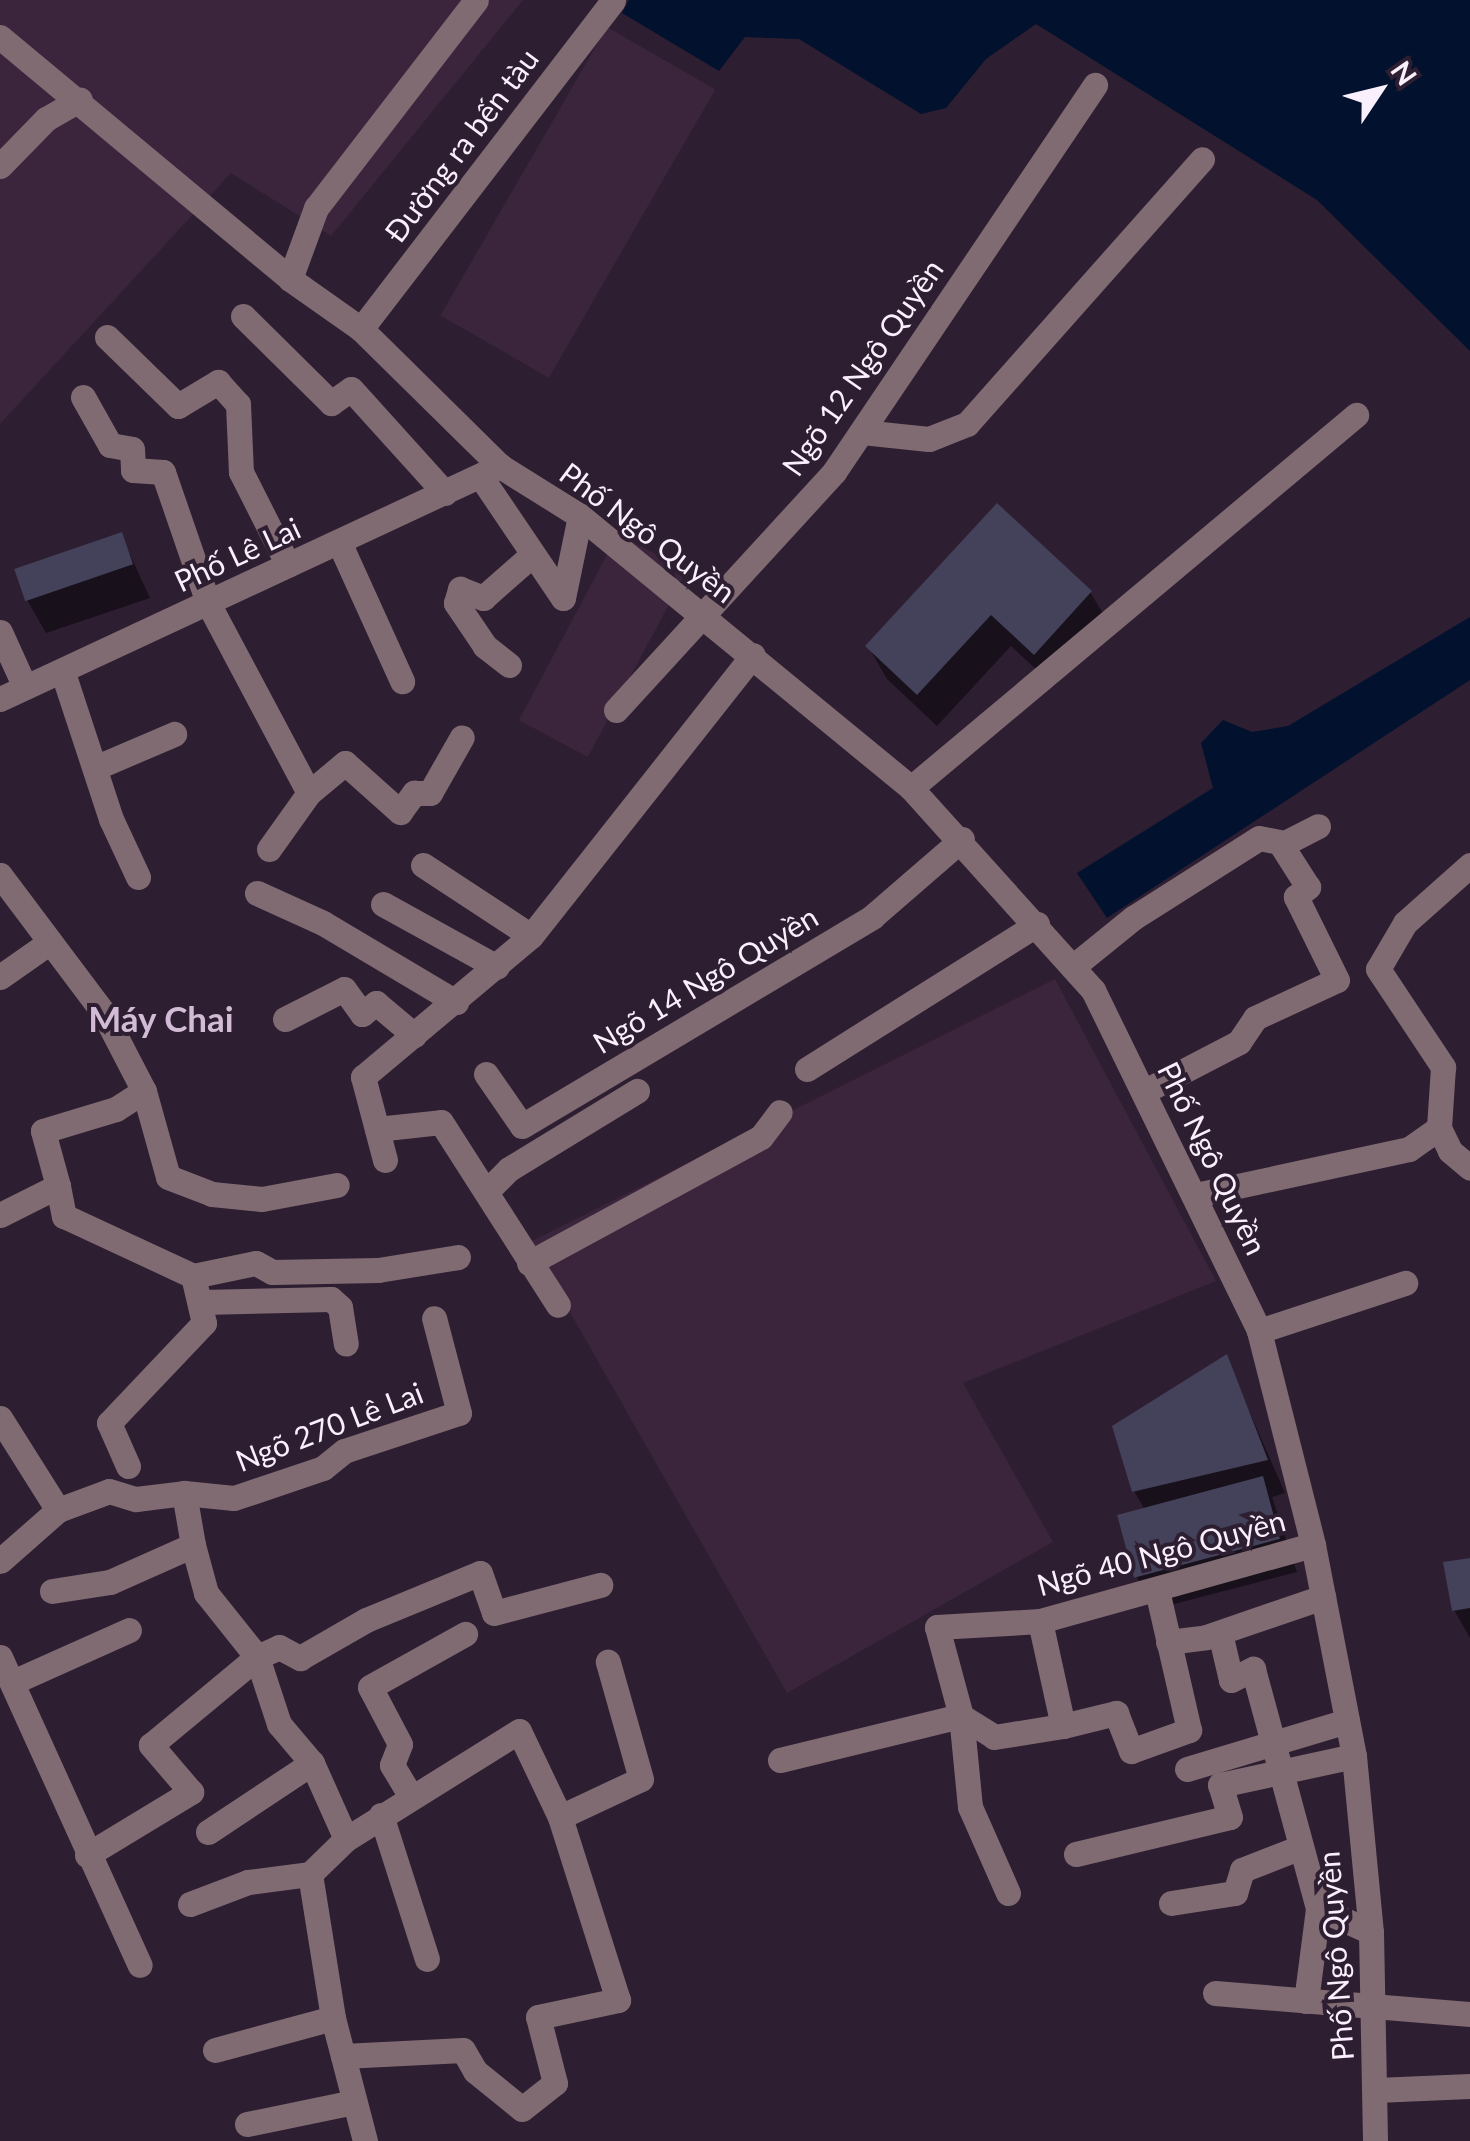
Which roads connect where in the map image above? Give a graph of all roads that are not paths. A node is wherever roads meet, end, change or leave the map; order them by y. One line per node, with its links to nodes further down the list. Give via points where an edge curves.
1 (476, 0): 8 (street, via 316,208)
2 (613, 0): 10 (street, Đường ra bến tàu)
3 (0, 37): 5 (street)
4 (1095, 85): 14 (street, Ngõ 12 Ngô Quyền)
5 (80, 99): 7 (street, via 46,119); 8 (street)
6 (1202, 159): 14 (street, via 967,424 929,439)
7 (0, 166)
8 (290, 279): 10 (street)
9 (243, 316): 16 (street, via 331,403 351,389)
10 (362, 330): 15 (street)
11 (107, 337): 20 (street, via 178,406 218,382 238,404 241,472)
12 (83, 398): 21 (street, via 110,445 132,449 133,470 163,472)
13 (1356, 416): 34 (street)
14 (862, 432): 22 (street, Ngõ 12 Ngô Quyền)
15 (491, 471): 16 (street, Phố Lê Lai); 17 (street, Phố Ngô Quyền); 19 (street)
16 (445, 493): 18 (street, Phố Lê Lai)
17 (580, 516): 19 (street, via 563,598); 22 (street, Phố Ngô Quyền)
18 (339, 542): 20 (street, Phố Lê Lai); 27 (street)
19 (532, 556): 25 (street, via 483,598 460,589 456,603 485,646)
20 (288, 565): 21 (street, Phố Lê Lai)
21 (208, 602): 26 (street, Phố Lê Lai); 35 (street)
22 (706, 616): 24 (street, Phố Ngô Quyền); 30 (street, Ngõ 12 Ngô Quyền)
23 (0, 632): 28 (street)
24 (753, 655): 34 (street, Phố Ngô Quyền); 47 (street)
25 (508, 664)
26 (62, 672): 28 (street, Phố Lê Lai); 33 (street)
27 (402, 680)
28 (25, 687): 29 (street, Phố Lê Lai)
29 (0, 699)
30 (616, 710)
31 (174, 734): 33 (street)
32 (462, 738): 35 (street, via 430,793 414,793 400,812 346,764)
33 (98, 766): 43 (street)
34 (911, 788): 37 (street, Phố Ngô Quyền)
35 (309, 793): 39 (street)
36 (1318, 826): 38 (street)
37 (962, 838): 46 (street, Phố Ngô Quyền); 56 (street, Ngõ 14 Ngô Quyền, via 872,917 522,1126)
38 (1280, 843): 49 (street, via 1259,838 1133,918); 59 (street, via 1308,887 1296,896 1337,980 1255,1018 1239,1042)
39 (269, 849)
40 (422, 865): 47 (street)
41 (1470, 865): 61 (street, via 1405,923 1378,969 1443,1067)
42 (0, 876): 48 (street)
43 (138, 878)
44 (257, 893): 52 (street, via 323,923)
45 (384, 904): 50 (street)
46 (1037, 924): 49 (street, Phố Ngô Quyền); 55 (street)
47 (531, 936): 50 (street)
48 (50, 942): 51 (street); 58 (street, via 103,1012)
49 (1075, 965): 59 (street, Phố Ngô Quyền)
50 (497, 967): 52 (street)
51 (0, 977)
52 (456, 1002): 54 (street)
53 (285, 1019): 54 (street, via 344,989 362,1014 376,1002)
54 (414, 1035): 62 (street, via 363,1077)
55 (807, 1069)
56 (486, 1074)
57 (636, 1090): 67 (street)
58 (144, 1091): 65 (street, via 168,1177 212,1194 262,1198); 66 (street, via 116,1109 43,1130)
59 (1145, 1092): 68 (street, Phố Ngô Quyền)
60 (780, 1112): 71 (street, via 761,1137)
61 (1440, 1128): 64 (street, via 1450,1151); 68 (street, via 1409,1150)
62 (377, 1130): 63 (street); 67 (street, via 441,1122)
63 (385, 1160)
64 (1470, 1168)
65 (337, 1185)
66 (58, 1186): 69 (street); 72 (street, via 64,1216)
67 (489, 1189): 71 (street)
68 (1196, 1195): 77 (street, Phố Ngô Quyền)
69 (0, 1215)
70 (458, 1256): 72 (street, via 378,1270 272,1272 256,1264)
71 (529, 1263): 75 (street)
72 (193, 1276): 74 (street)
73 (1405, 1283): 77 (street)
74 (202, 1302): 78 (street, via 330,1300 340,1307); 80 (street, via 204,1322 108,1423)
75 (558, 1305)
76 (434, 1318): 81 (street, Ngõ 270 Lê Lai, via 459,1414 344,1451 323,1468 234,1498)
77 (1259, 1331): 84 (street, Phố Ngô Quyền)
78 (346, 1344)
79 (0, 1418): 82 (street)
80 (128, 1466)
81 (184, 1494): 82 (street, Ngõ 270 Lê Lai, via 136,1499 108,1491); 83 (street)
82 (58, 1510): 85 (street)
83 (193, 1544): 88 (street, via 110,1582); 95 (street, via 206,1593)
84 (1313, 1545): 87 (street, Ngõ 40 Ngô Quyền); 89 (street, Phố Ngô Quyền)
85 (0, 1562)
86 (600, 1586): 95 (street, via 494,1613 480,1573 366,1620 300,1658 279,1647)
87 (1157, 1590): 90 (street, Ngõ 40 Ngô Quyền); 94 (street)
88 (52, 1592)
89 (1323, 1597): 92 (street); 100 (street, Phố Ngô Quyền)
90 (1040, 1621): 99 (street, Ngõ 40 Ngô Quyền, via 938,1627); 101 (street)
91 (128, 1630): 98 (street)
92 (1220, 1633): 94 (street); 102 (street, via 1232,1680 1253,1669)
93 (465, 1634): 108 (street, via 370,1688 400,1744 392,1765)
94 (1168, 1642): 101 (street, via 1188,1730 1131,1751 1116,1713)
95 (257, 1656): 105 (street, via 279,1724); 115 (street, via 151,1746 191,1792)
96 (0, 1657): 98 (street)
97 (608, 1662): 110 (street, via 641,1779)
98 (13, 1682): 115 (street)
99 (962, 1716): 101 (street, via 994,1737); 104 (street); 117 (street, via 970,1807)
100 (1347, 1721): 102 (street); 103 (street, Phố Ngô Quyền)
101 (1063, 1726)
102 (1272, 1746): 106 (street); 107 (street)
103 (1354, 1756): 107 (street); 121 (street, Phố Ngô Quyền)
104 (780, 1760)
105 (312, 1763): 111 (street); 112 (street)
106 (1187, 1769)
107 (1280, 1774): 113 (street); 114 (street, via 1220,1785 1230,1816)
108 (410, 1795): 109 (street); 110 (street, via 518,1731)
109 (381, 1814): 112 (street); 122 (street)
110 (560, 1817): 130 (street, via 618,2000 538,2017 555,2083 522,2109 475,2071 463,2050)
111 (208, 1832)
112 (346, 1838): 116 (street)
113 (1300, 1847): 118 (street, via 1242,1870 1235,1892); 120 (street)
114 (1076, 1854)
115 (87, 1855): 123 (street)
116 (310, 1874): 119 (street, via 248,1882); 128 (street)
117 (1008, 1893)
118 (1172, 1903)
119 (190, 1904)
120 (1318, 1908): 121 (street); 125 (street)
121 (1372, 1932): 126 (street, Phố Ngô Quyền)
122 (427, 1959)
123 (140, 1965)
124 (1215, 1992): 125 (street)
125 (1306, 2001): 126 (street)
126 (1371, 2004): 127 (street); 132 (street, Phố Ngô Quyền)
127 (1470, 2014)
128 (334, 2018): 129 (street); 130 (street)
129 (215, 2050)
130 (343, 2056): 133 (street)
131 (1470, 2086): 132 (street)
132 (1376, 2090): 136 (street, Phố Ngô Quyền)
133 (354, 2102): 134 (street); 135 (street)
134 (247, 2124)
135 (365, 2141)
136 (1375, 2141)

